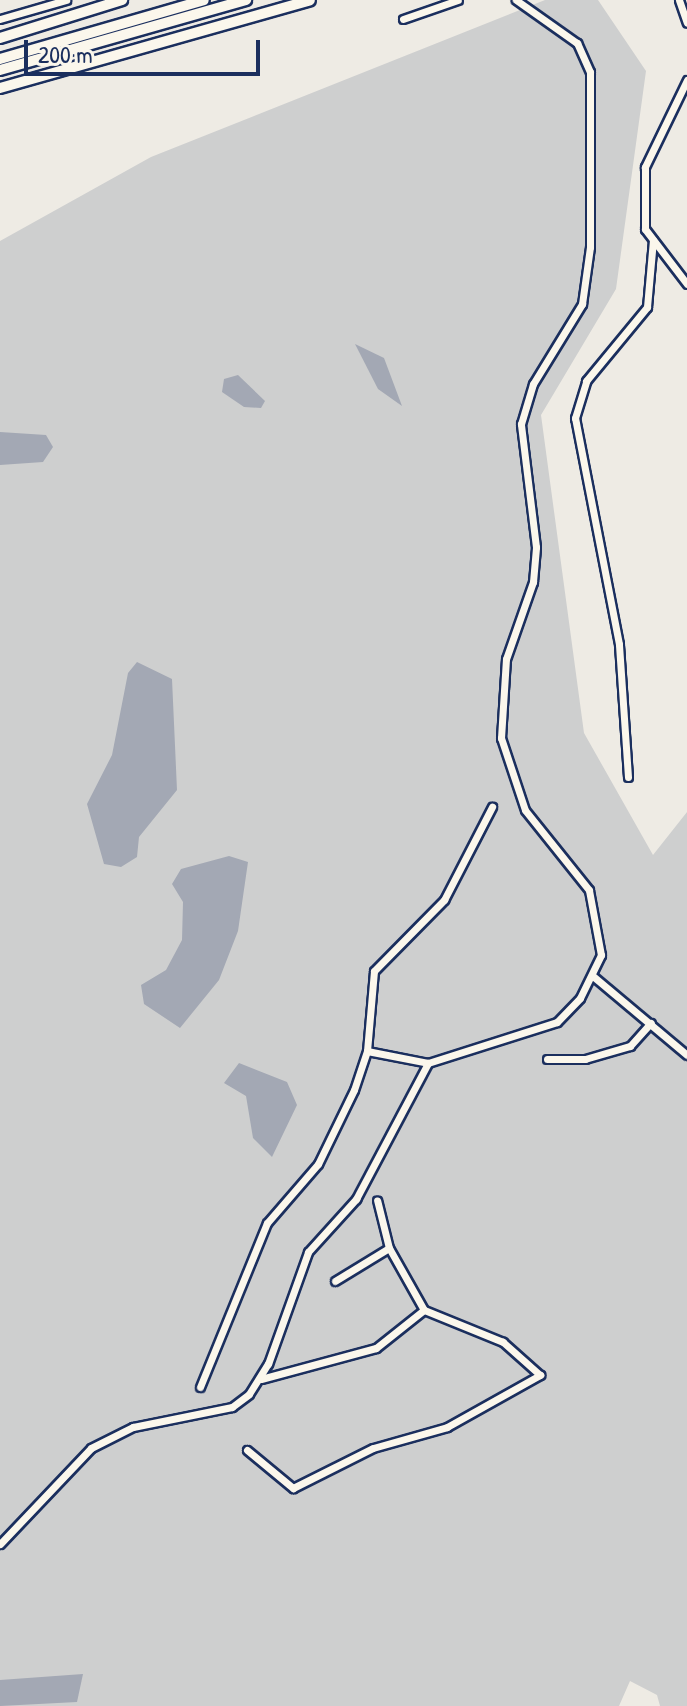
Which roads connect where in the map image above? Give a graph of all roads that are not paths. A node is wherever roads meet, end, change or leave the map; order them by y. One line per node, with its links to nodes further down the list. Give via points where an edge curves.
1 (66, 0): 9 (street)
2 (122, 0): 12 (main road)
3 (204, 0): 13 (main road)
4 (246, 0): 14 (main road)
5 (310, 0): 16 (main road)
6 (458, 0): 10 (street)
7 (516, 0): 21 (street, via 577,43 590,72 590,247 582,304 533,384 521,424 536,537 533,582 506,659 501,738 525,810 597,906 601,955)
8 (679, 0): 11 (street)
9 (0, 19)
10 (403, 19)
11 (687, 23)
12 (0, 38)
13 (0, 59)
14 (0, 70)
15 (687, 80): 17 (street, via 645,167 645,229)
16 (0, 88)
17 (653, 240): 18 (street); 19 (street, via 647,307 586,381 575,418 619,644)
18 (687, 284)
19 (628, 777)
20 (492, 807): 23 (street, via 444,900 374,971)
21 (594, 977): 22 (street); 26 (street, via 557,1022)
22 (651, 1023): 24 (street); 25 (street, via 630,1046 585,1059)
23 (367, 1051): 26 (street); 32 (street, via 318,1164 267,1223)
24 (687, 1055)
25 (547, 1059)
26 (428, 1063): 31 (street, via 356,1199 308,1252)
27 (377, 1200): 28 (street)
28 (389, 1248): 29 (street); 30 (street)
29 (335, 1281)
30 (424, 1310): 31 (street, via 376,1348); 33 (street, via 503,1342 540,1375 447,1427 373,1448 293,1488)
31 (261, 1379): 34 (street, via 232,1407 133,1427 91,1448)
32 (200, 1387)
33 (247, 1450)
34 (0, 1544)

